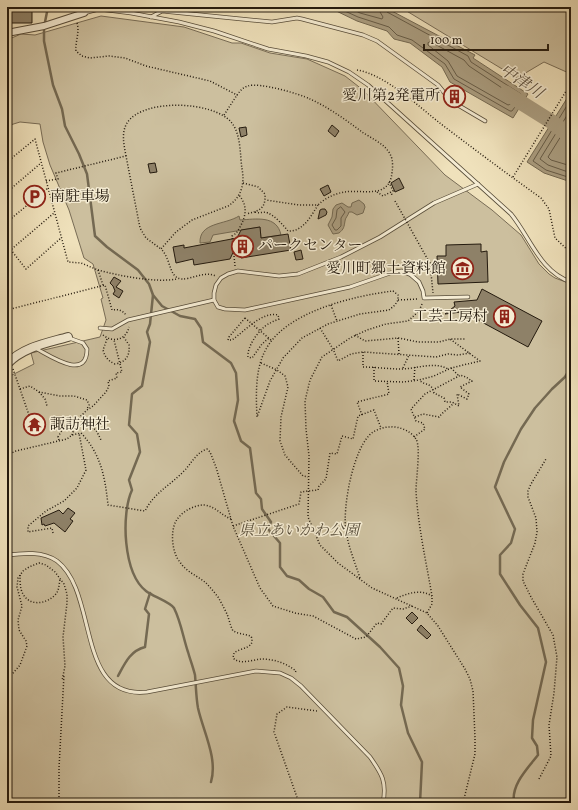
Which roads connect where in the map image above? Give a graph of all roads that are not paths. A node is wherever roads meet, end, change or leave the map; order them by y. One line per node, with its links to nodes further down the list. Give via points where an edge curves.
1 (84, 13): 2 (lane, via 100,9); 3 (street, via 44,26)
2 (151, 16): 4 (lane, via 162,11 272,22 302,18 363,35 377,41 438,86 450,101); 5 (lane, via 214,31 268,50 328,62 349,72 368,85)
3 (7, 33)
4 (485, 121)
5 (478, 184): 6 (lane, via 511,214 549,270); 8 (lane, via 434,203 380,237 341,257 298,274 279,276 238,271 228,274 216,285)
6 (571, 282)
7 (468, 297): 8 (lane, via 424,298 419,282 402,270 350,286 245,310 218,307)
8 (214, 300): 9 (lane, via 128,320 112,329)
9 (100, 328)
10 (68, 337): 11 (street); 11 (lane, via 83,343 87,349 81,364 71,365)
11 (33, 347): 12 (street)
12 (8, 362)
13 (7, 555): 14 (lane, via 26,553 45,556 56,560 65,568 72,578 96,657 104,674 113,684 124,690 147,692 256,671 280,672 291,678 306,690 370,757 384,784)
14 (383, 803)

